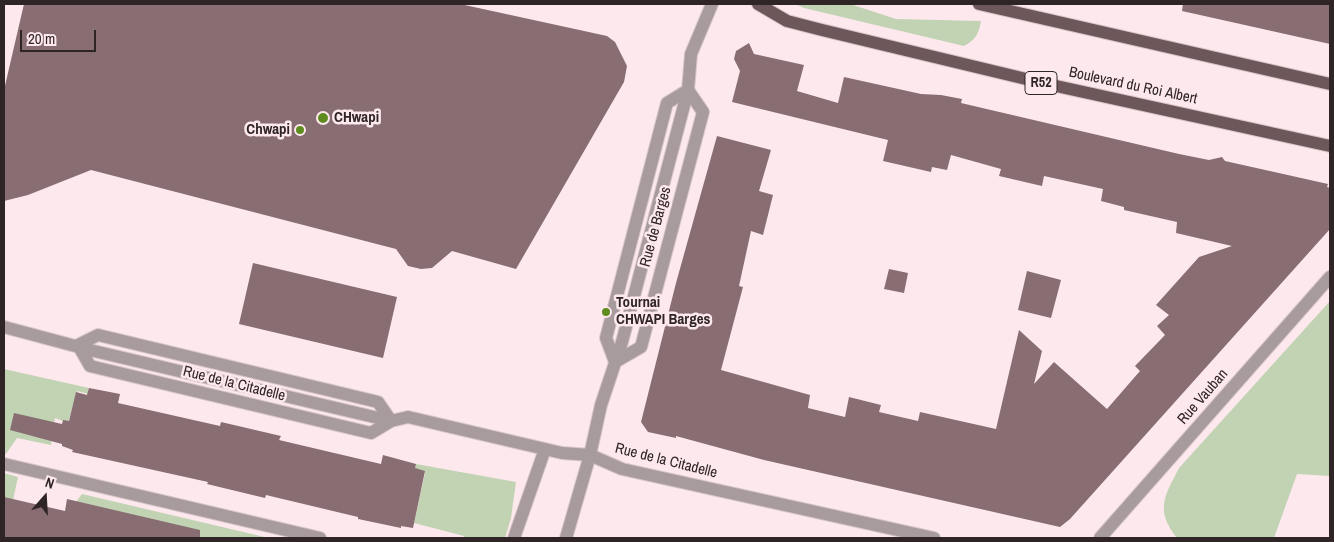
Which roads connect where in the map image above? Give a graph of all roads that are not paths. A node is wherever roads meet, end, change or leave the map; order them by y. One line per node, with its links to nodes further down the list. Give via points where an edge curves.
1 (712, 4): 5 (street, via 691,54)
2 (758, 4): 6 (main road, Boulevard du Roi Albert / R52, via 787,21 1047,84)
3 (978, 4): 4 (main road)
4 (1330, 84)
5 (688, 90): 10 (street, Rue de Barges, via 668,103 665,112 606,338); 10 (street, Rue de Barges, via 703,112 641,347)
6 (1330, 146)
7 (1330, 277): 19 (street, Rue Vauban)
8 (4, 327): 9 (street)
9 (78, 345): 11 (street, Rue de la Citadelle, via 98,335 378,402); 11 (street, Rue de la Citadelle, via 90,366 371,433)
10 (615, 362): 13 (street)
11 (391, 421): 12 (street, Rue de la Citadelle, via 408,417)
12 (544, 449): 13 (street, Rue de la Citadelle); 16 (street)
13 (590, 455): 17 (street); 18 (street, Rue de la Citadelle, via 622,469)
14 (4, 464): 15 (street)
15 (320, 538)
16 (514, 538)
17 (566, 538)
18 (934, 538)
19 (1100, 538)

